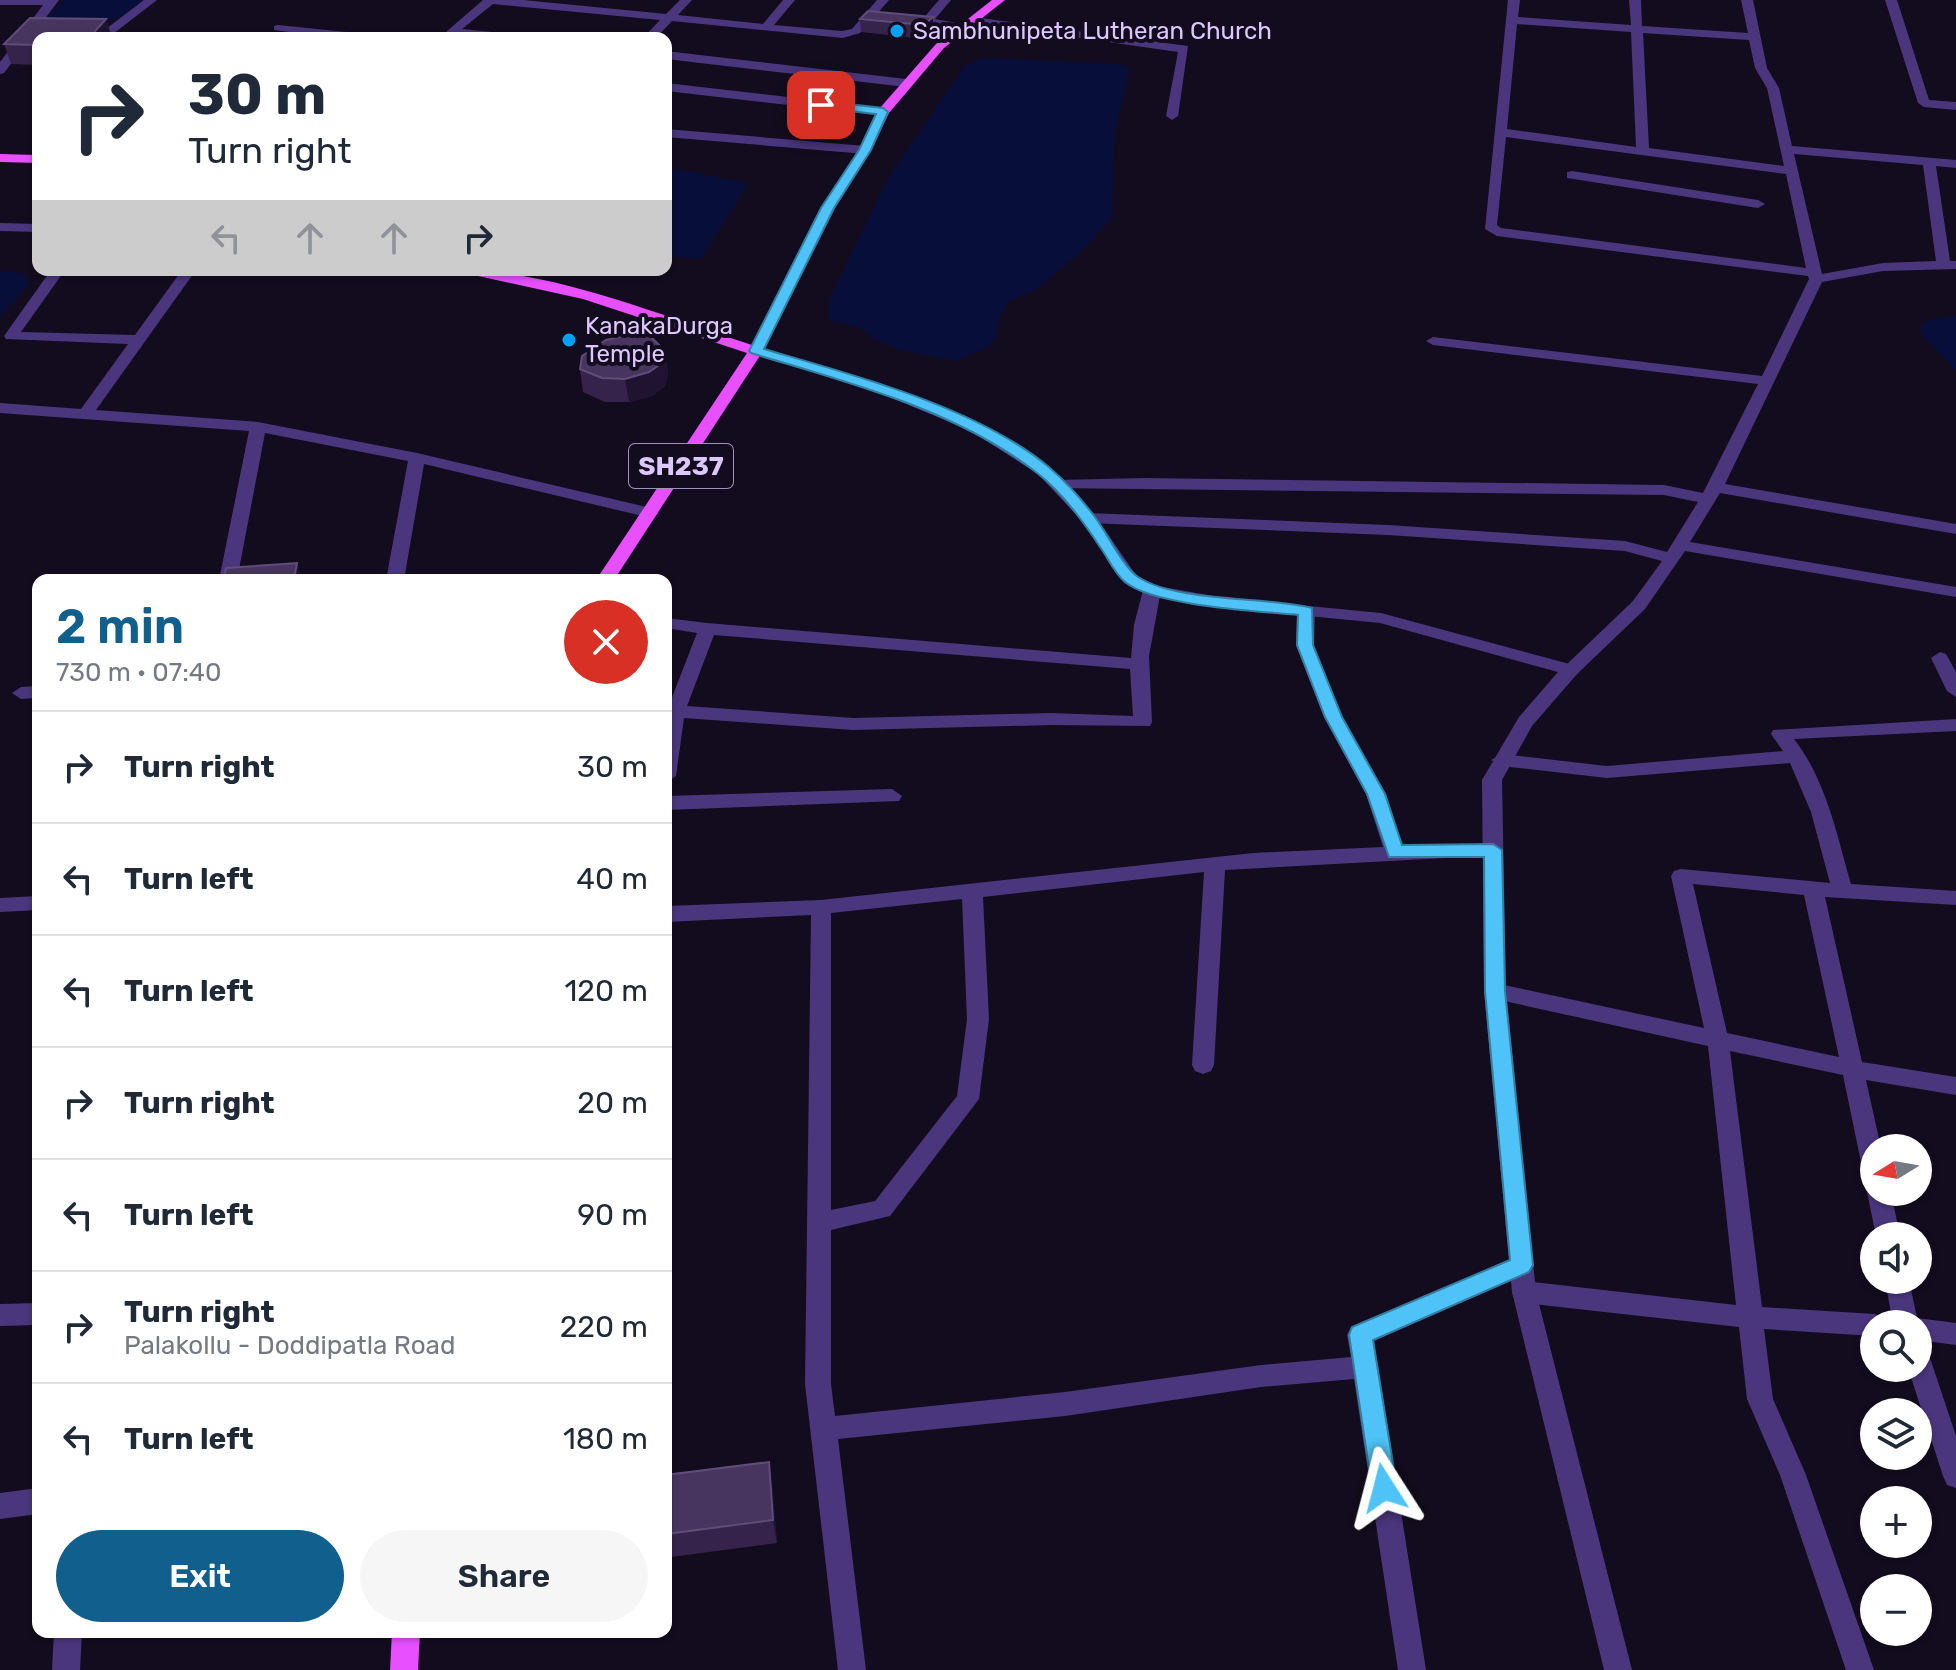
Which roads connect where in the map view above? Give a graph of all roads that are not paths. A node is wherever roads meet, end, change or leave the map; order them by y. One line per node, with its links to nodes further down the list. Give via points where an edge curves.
1 (151, 0): 20 (street)
2 (490, 0): 14 (street); 22 (street)
3 (686, 0): 14 (street)
4 (789, 0): 18 (street)
5 (883, 0): 18 (street, via 872,21 849,34)
6 (945, 0): 16 (street, via 923,24)
7 (999, 0): 16 (main road, SH237)
8 (1514, 0): 15 (street)
9 (1635, 0): 19 (street)
10 (1747, 0): 26 (street)
11 (1891, 0): 31 (street, via 1924,103)
12 (52, 1): 13 (street); 24 (street)
13 (0, 2)
14 (666, 20): 18 (street); 23 (street)
15 (1511, 20): 19 (street); 34 (street)
16 (969, 23): 29 (main road, SH237); 33 (street, via 1184,49)
17 (278, 28): 21 (street)
18 (765, 28)
19 (1638, 29): 26 (street); 42 (street)
20 (109, 32)
21 (313, 32)
22 (453, 32)
23 (655, 32)
24 (27, 34): 25 (street); 28 (street)
25 (32, 34)
26 (1755, 37): 36 (street, via 1761,68 1773,88)
27 (672, 56): 29 (street)
28 (1, 67)
29 (906, 83): 32 (main road, SH237)
30 (672, 88): 32 (street)
31 (1956, 106)
32 (883, 112): 37 (main road, SH237)
33 (1172, 116)
34 (1499, 132): 42 (street); 52 (street, via 1490,226 1502,234)
35 (672, 134): 37 (street)
36 (1785, 149): 40 (street); 43 (street)
37 (865, 150): 55 (main road, SH237, via 828,208)
38 (0, 158): 39 (main road)
39 (32, 159)
40 (1929, 162): 41 (street); 48 (street)
41 (1956, 164)
42 (1651, 166): 43 (street); 44 (street); 45 (street)
43 (1790, 171): 52 (street)
44 (1572, 175)
45 (1758, 204)
46 (0, 227): 47 (street)
47 (32, 228)
48 (1950, 265): 52 (street)
49 (54, 276): 53 (street, via 11,336)
50 (185, 276): 53 (street)
51 (496, 276): 55 (main road, via 587,296)
52 (1815, 276): 56 (street)
53 (140, 340): 58 (street)
54 (1433, 341): 56 (street)
55 (756, 351): 61 (street, via 873,385 977,428); 63 (main road, SH237)
56 (1768, 381): 62 (street)
57 (0, 408): 58 (street)
58 (86, 414): 59 (street)
59 (258, 427): 60 (street); 67 (street)
60 (417, 458): 63 (street); 68 (street)
61 (1057, 485): 62 (street); 64 (street)
62 (1711, 493): 65 (street); 66 (street)
63 (651, 513): 69 (main road, SH237)
64 (1088, 518): 66 (street, via 1373,529); 70 (street, via 1130,579)
65 (1956, 529)
66 (1676, 551): 71 (street); 77 (street, via 1639,605)
67 (229, 574)
68 (396, 574)
69 (609, 574)
70 (1152, 590): 72 (street); 76 (street)
71 (1956, 592)
72 (1306, 611): 77 (street, via 1381,618); 87 (street, via 1305,645 1333,717 1376,794)
73 (672, 624): 74 (street)
74 (707, 629): 76 (street); 79 (street)
75 (1940, 658): 78 (street)
76 (1137, 664): 80 (street, via 1143,722 853,724)
77 (1571, 670): 83 (street)
78 (1956, 691)
79 (672, 709)
80 (672, 711)
81 (1956, 725): 82 (street, via 1780,734)
82 (1797, 756): 83 (street, via 1607,772); 91 (street, via 1821,812)
83 (1501, 760): 86 (street, via 1492,780)
84 (892, 796): 85 (street)
85 (672, 803)
86 (1493, 850): 87 (street); 97 (street)
87 (1395, 852): 88 (street)
88 (1215, 864): 90 (street); 99 (street)
89 (1813, 889): 91 (street); 98 (street, via 1681,876); 100 (street)
90 (972, 890): 95 (street); 103 (street, via 978,1019 968,1099 882,1209)
91 (1843, 891): 92 (street)
92 (1956, 898)
93 (32, 903): 94 (street)
94 (0, 905)
95 (821, 907): 96 (street); 103 (street)
96 (672, 914)
97 (1495, 991): 98 (street); 104 (street)
98 (1718, 1040): 100 (street); 108 (street)
99 (1203, 1065)
100 (1854, 1069): 101 (street); 102 (street)
101 (1956, 1086)
102 (1867, 1134)
103 (819, 1223): 114 (street, via 818,1384)
104 (1522, 1265): 105 (street); 112 (street, via 1360,1335)
105 (1524, 1292): 108 (street); 124 (street)
106 (32, 1314): 107 (street)
107 (0, 1315)
108 (1751, 1317): 109 (street); 125 (street, via 1760,1399 1793,1475)
109 (1860, 1324)
110 (1932, 1331): 111 (street)
111 (1956, 1334)
112 (1366, 1367): 114 (street); 123 (street)
113 (1925, 1382): 115 (street)
114 (823, 1429): 122 (street)
115 (1956, 1476)
116 (32, 1502): 117 (street)
117 (0, 1506)
118 (68, 1638): 120 (street)
119 (406, 1638): 121 (main road)
120 (66, 1670)
121 (404, 1670)
122 (852, 1670)
123 (1412, 1670)
124 (1618, 1670)
125 (1860, 1670)

